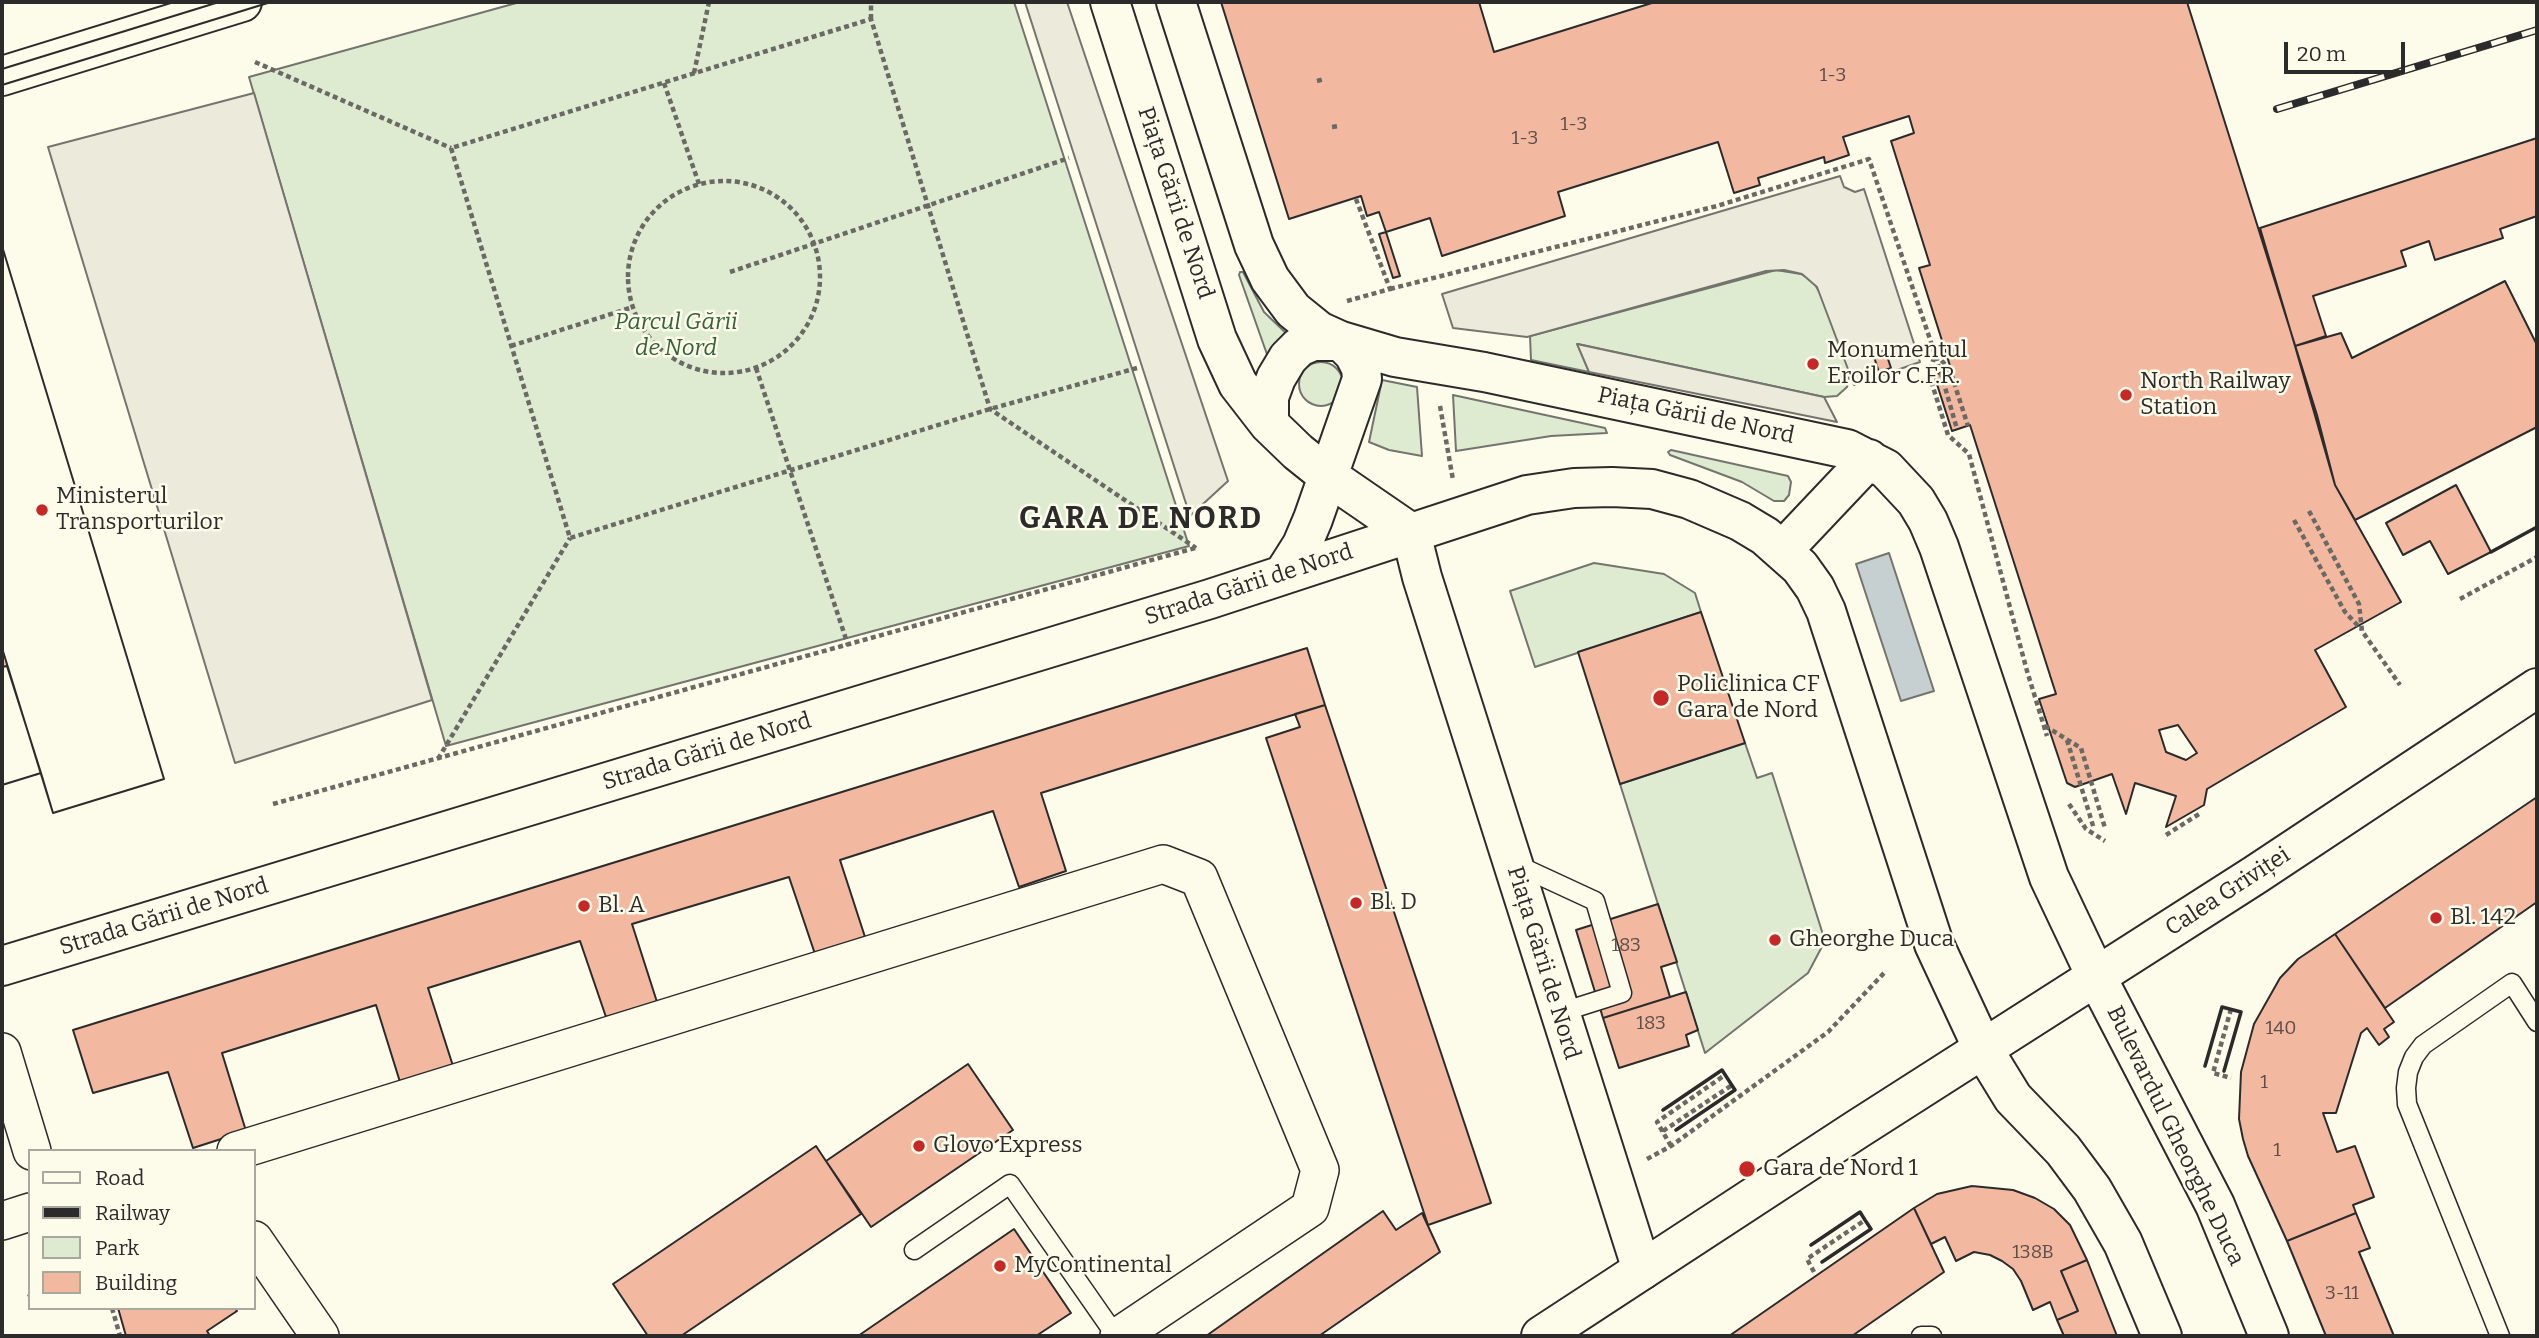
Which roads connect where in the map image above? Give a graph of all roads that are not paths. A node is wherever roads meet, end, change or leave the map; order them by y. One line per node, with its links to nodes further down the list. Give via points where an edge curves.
1 (242, 2): 4 (main road)
2 (1110, 2): 6 (main road, Piața Gării de Nord, via 1217,339 1238,384)
3 (1176, 2): 5 (main road, Piața Gării de Nord, via 1254,245 1270,279 1293,310 1319,331)
4 (2, 76)
5 (1341, 341): 6 (main road, via 1313,341 1288,358 1269,397); 7 (main road, Piața Gării de Nord, via 1395,357 1818,442); 8 (main road, via 1354,354 1362,379)
6 (1269, 424): 8 (main road, Piața Gării de Nord)
7 (1869, 459): 10 (main road); 15 (main road, Piața Gării de Nord, via 1901,483 1928,521 2049,877)
8 (1328, 476): 9 (main road, Piața Gării de Nord); 11 (main road, via 1302,545)
9 (1411, 533): 10 (main road, via 1539,493 1612,487 1651,489 1689,499 1740,521); 11 (main road, Strada Gării de Nord); 13 (main road, Piața Gării de Nord)
10 (1783, 551): 18 (main road, via 1800,566 1826,611 1934,943)
11 (1283, 575): 14 (main road, Strada Gării de Nord)
12 (2537, 688): 15 (main road, Calea Griviței)
13 (1512, 863): 16 (main road, Piața Gării de Nord); 16 (lane, via 1595,901 1622,993)
14 (2, 966)
15 (2096, 976): 18 (main road, Calea Griviței); 33 (main road, Bulevardul Gheorghe Duca, via 2215,1205)
16 (1559, 1013): 26 (main road, Piața Gării de Nord)
17 (2537, 1022): 34 (lane, via 2512,983 2423,1045 2414,1057 2406,1088 2407,1104)
18 (1983, 1049): 26 (main road, Calea Griviței); 32 (main road, via 2013,1098 2063,1150 2092,1189 2123,1243)
19 (2, 1052): 20 (street)
20 (31, 1149)
21 (242, 1149): 28 (street, via 1163,864 1199,878 1320,1170 1310,1208)
22 (28, 1213): 23 (street)
23 (2, 1220)
24 (256, 1243): 27 (street)
25 (914, 1250): 28 (lane, via 1010,1184)
26 (1642, 1270): 29 (main road, Calea Griviței)
27 (320, 1336)
28 (1118, 1336)
29 (1541, 1336)
30 (1920, 1336): 31 (lane)
31 (1932, 1336)
32 (2162, 1336)
33 (2269, 1336)
34 (2500, 1336)

